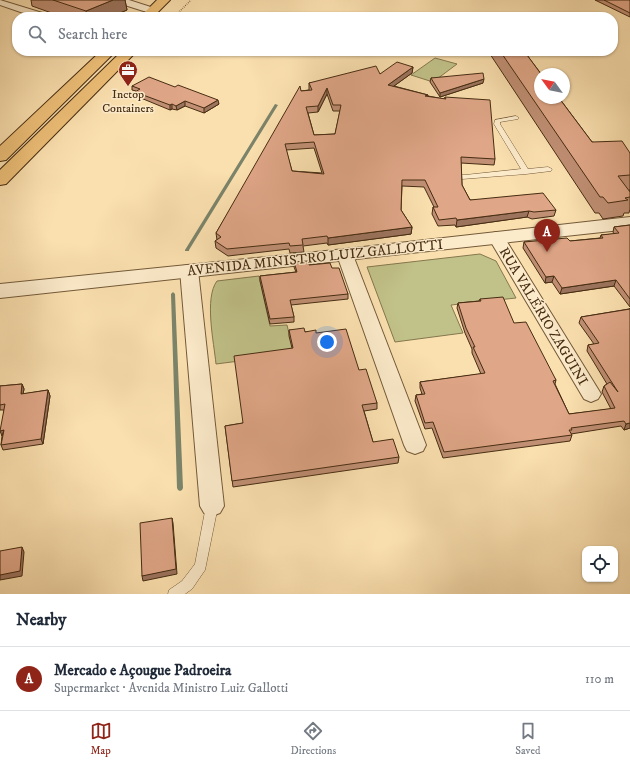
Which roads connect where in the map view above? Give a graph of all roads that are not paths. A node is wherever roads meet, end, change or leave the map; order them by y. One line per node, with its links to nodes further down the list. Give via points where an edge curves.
1 (119, 0): 5 (street)
2 (0, 2): 4 (street)
3 (171, 7): 6 (main road)
4 (30, 12)
5 (147, 12)
6 (160, 12)
7 (104, 56): 10 (main road)
8 (125, 56): 14 (main road)
9 (516, 118): 12 (lane, via 497,121 497,124)
10 (3, 150)
11 (548, 170): 12 (lane)
12 (526, 172): 13 (lane)
13 (465, 177)
14 (0, 180)
15 (630, 223): 16 (street, AVENIDA MINISTRO LUIZ GALLOTTI)
16 (496, 237): 17 (street, AVENIDA MINISTRO LUIZ GALLOTTI); 20 (street, RUA VALÉRIO ZAGUINI)
17 (346, 255): 18 (street, AVENIDA MINISTRO LUIZ GALLOTTI); 21 (street)
18 (189, 270): 19 (street, AVENIDA MINISTRO LUIZ GALLOTTI); 22 (street)
19 (0, 291)
20 (591, 394)
21 (415, 445)
22 (212, 506): 23 (lane, via 201,566 187,585)
23 (174, 594)

